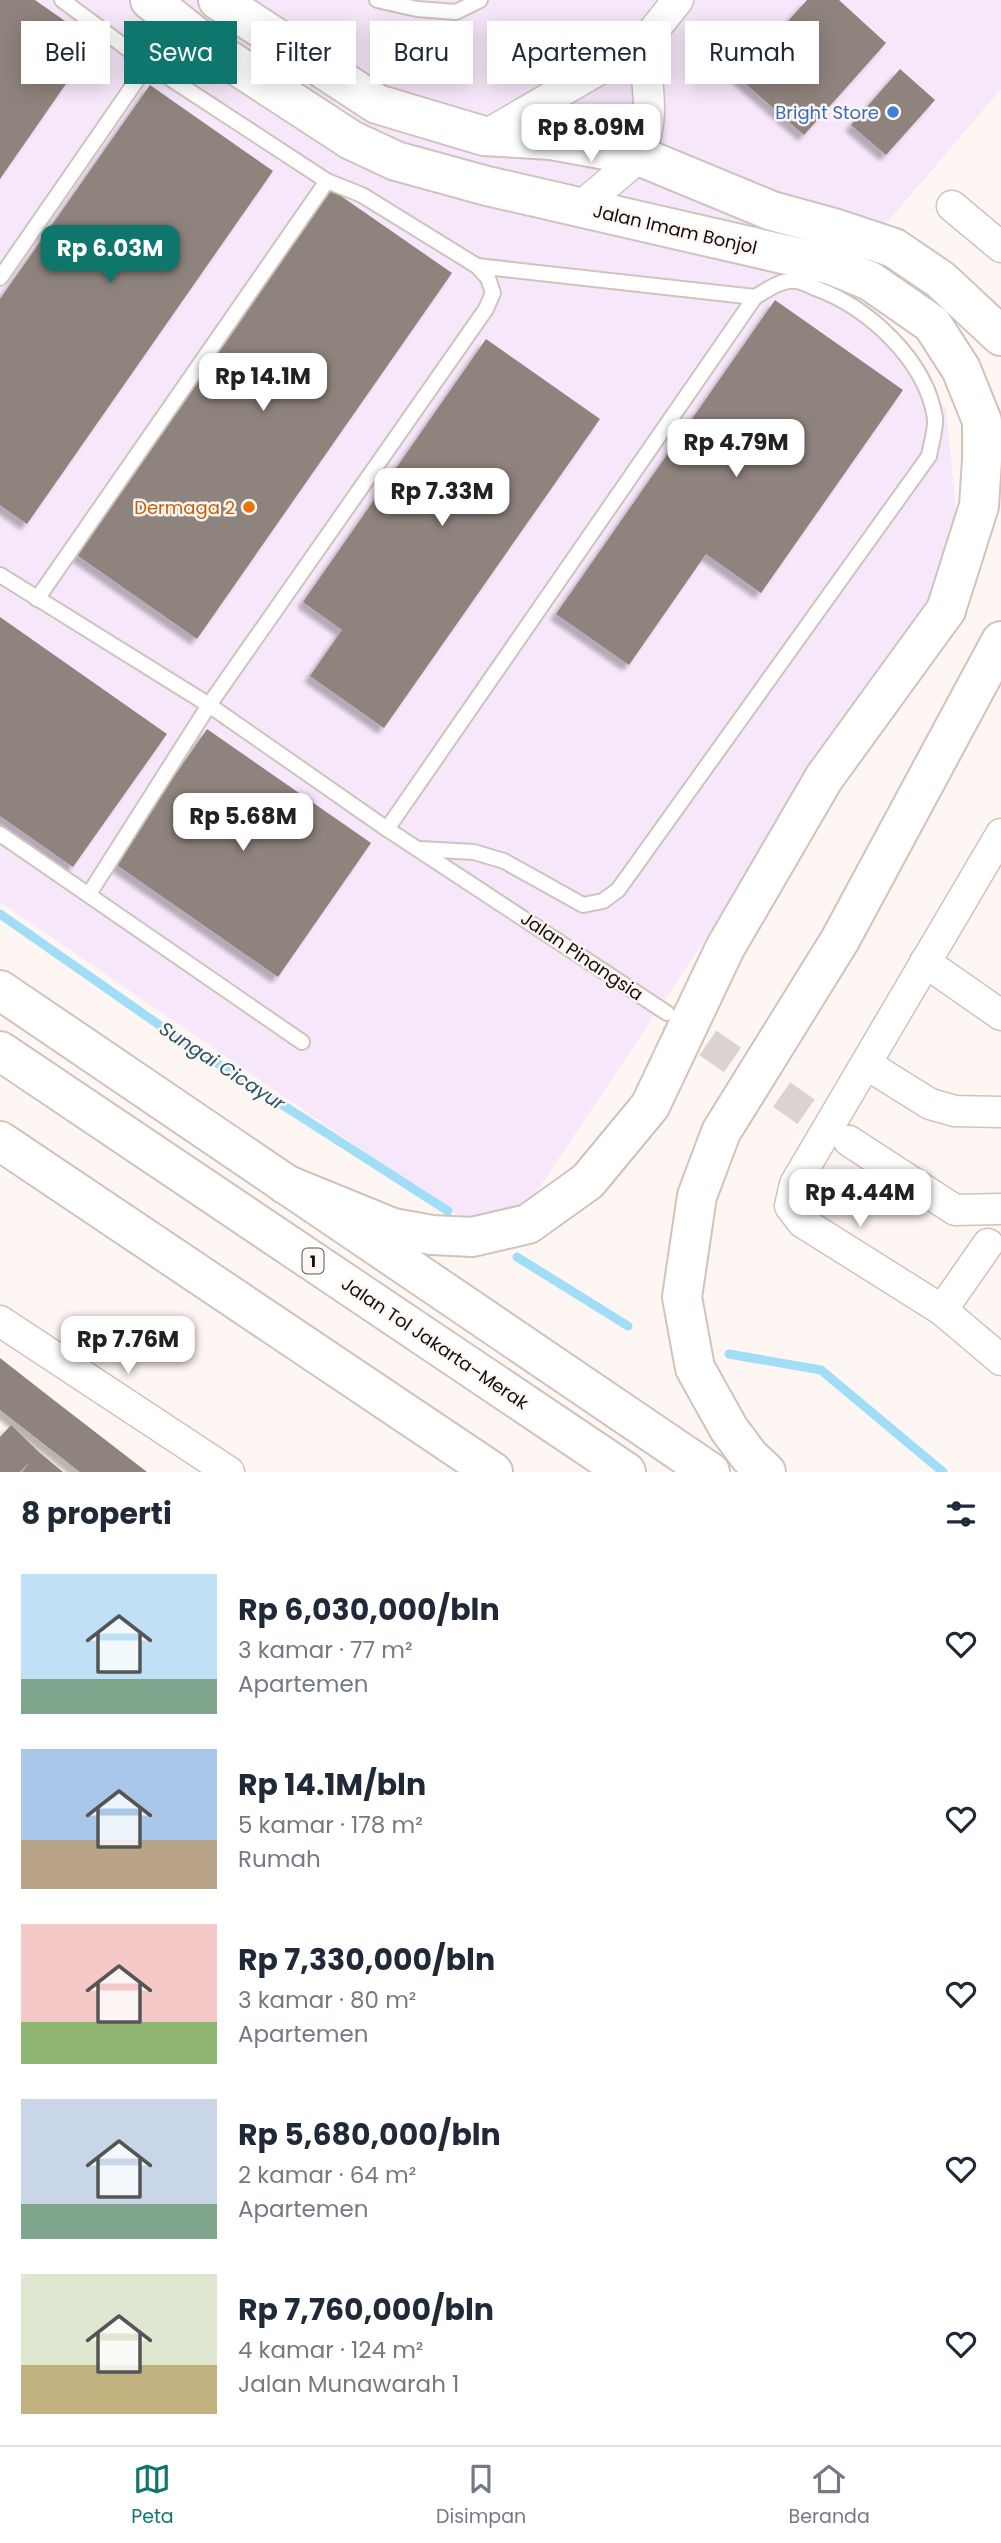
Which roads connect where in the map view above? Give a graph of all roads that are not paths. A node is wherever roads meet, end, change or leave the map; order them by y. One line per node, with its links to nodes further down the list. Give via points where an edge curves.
1 (62, 0): 8 (lane)
2 (150, 0): 17 (main road, Jalan Imam Bonjol, via 210,48 351,140 419,168)
3 (218, 0): 13 (main road, via 377,104)
4 (377, 0): 5 (lane, via 456,12)
5 (480, 0)
6 (670, 3): 7 (street)
7 (658, 21)
8 (124, 46)
9 (134, 84): 20 (lane)
10 (179, 84): 15 (lane)
11 (574, 84): 13 (street)
12 (646, 84): 14 (street, via 650,124)
13 (484, 136): 14 (main road, via 551,141)
14 (639, 156): 17 (street); 22 (main road, via 772,211 894,248 941,281)
15 (327, 181): 19 (lane, via 362,195); 24 (lane)
16 (953, 205): 18 (street)
17 (580, 207): 42 (main road, Jalan Imam Bonjol, via 831,265 870,281 932,324 961,369 982,421 979,506 946,610 824,778 725,948 650,1106 588,1181 528,1224 472,1237 393,1228)
18 (1001, 247)
19 (477, 266): 21 (lane); 26 (lane, via 493,293 486,309)
20 (0, 278)
21 (755, 297): 27 (lane); 30 (lane, via 794,281 842,299 870,318 904,351 923,383 935,419 929,456 618,890 603,901 583,905 504,861 474,852)
22 (1001, 336)
23 (0, 575): 24 (lane, Jalan Pinangsia)
24 (37, 599): 26 (lane, Jalan Pinangsia)
25 (1001, 641): 52 (main road, via 840,940 721,1132 697,1196 682,1297 695,1368 729,1429)
26 (209, 705): 27 (lane, Jalan Pinangsia); 31 (lane)
27 (387, 829): 30 (lane, Jalan Pinangsia)
28 (0, 834): 31 (lane)
29 (998, 846): 32 (street)
30 (420, 849): 34 (lane, Jalan Pinangsia)
31 (89, 894): 36 (lane)
32 (925, 962): 35 (street); 38 (street)
33 (0, 990): 42 (main road)
34 (667, 1013)
35 (1001, 1014)
36 (302, 1042)
37 (0, 1051): 50 (main road, Jalan Tol Jakarta–Merak / 1)
38 (866, 1064): 39 (street, via 930,1104 955,1111); 45 (street, via 795,1184 790,1206 802,1222)
39 (1001, 1112)
40 (0, 1141): 49 (main road)
41 (849, 1141): 43 (street, via 955,1210)
42 (285, 1184): 51 (main road)
43 (1001, 1209)
44 (988, 1244): 45 (street)
45 (942, 1310): 47 (street)
46 (0, 1321): 48 (street)
47 (1001, 1360)
48 (229, 1472)
49 (493, 1472)
50 (626, 1472)
51 (710, 1472)
52 (766, 1472)

